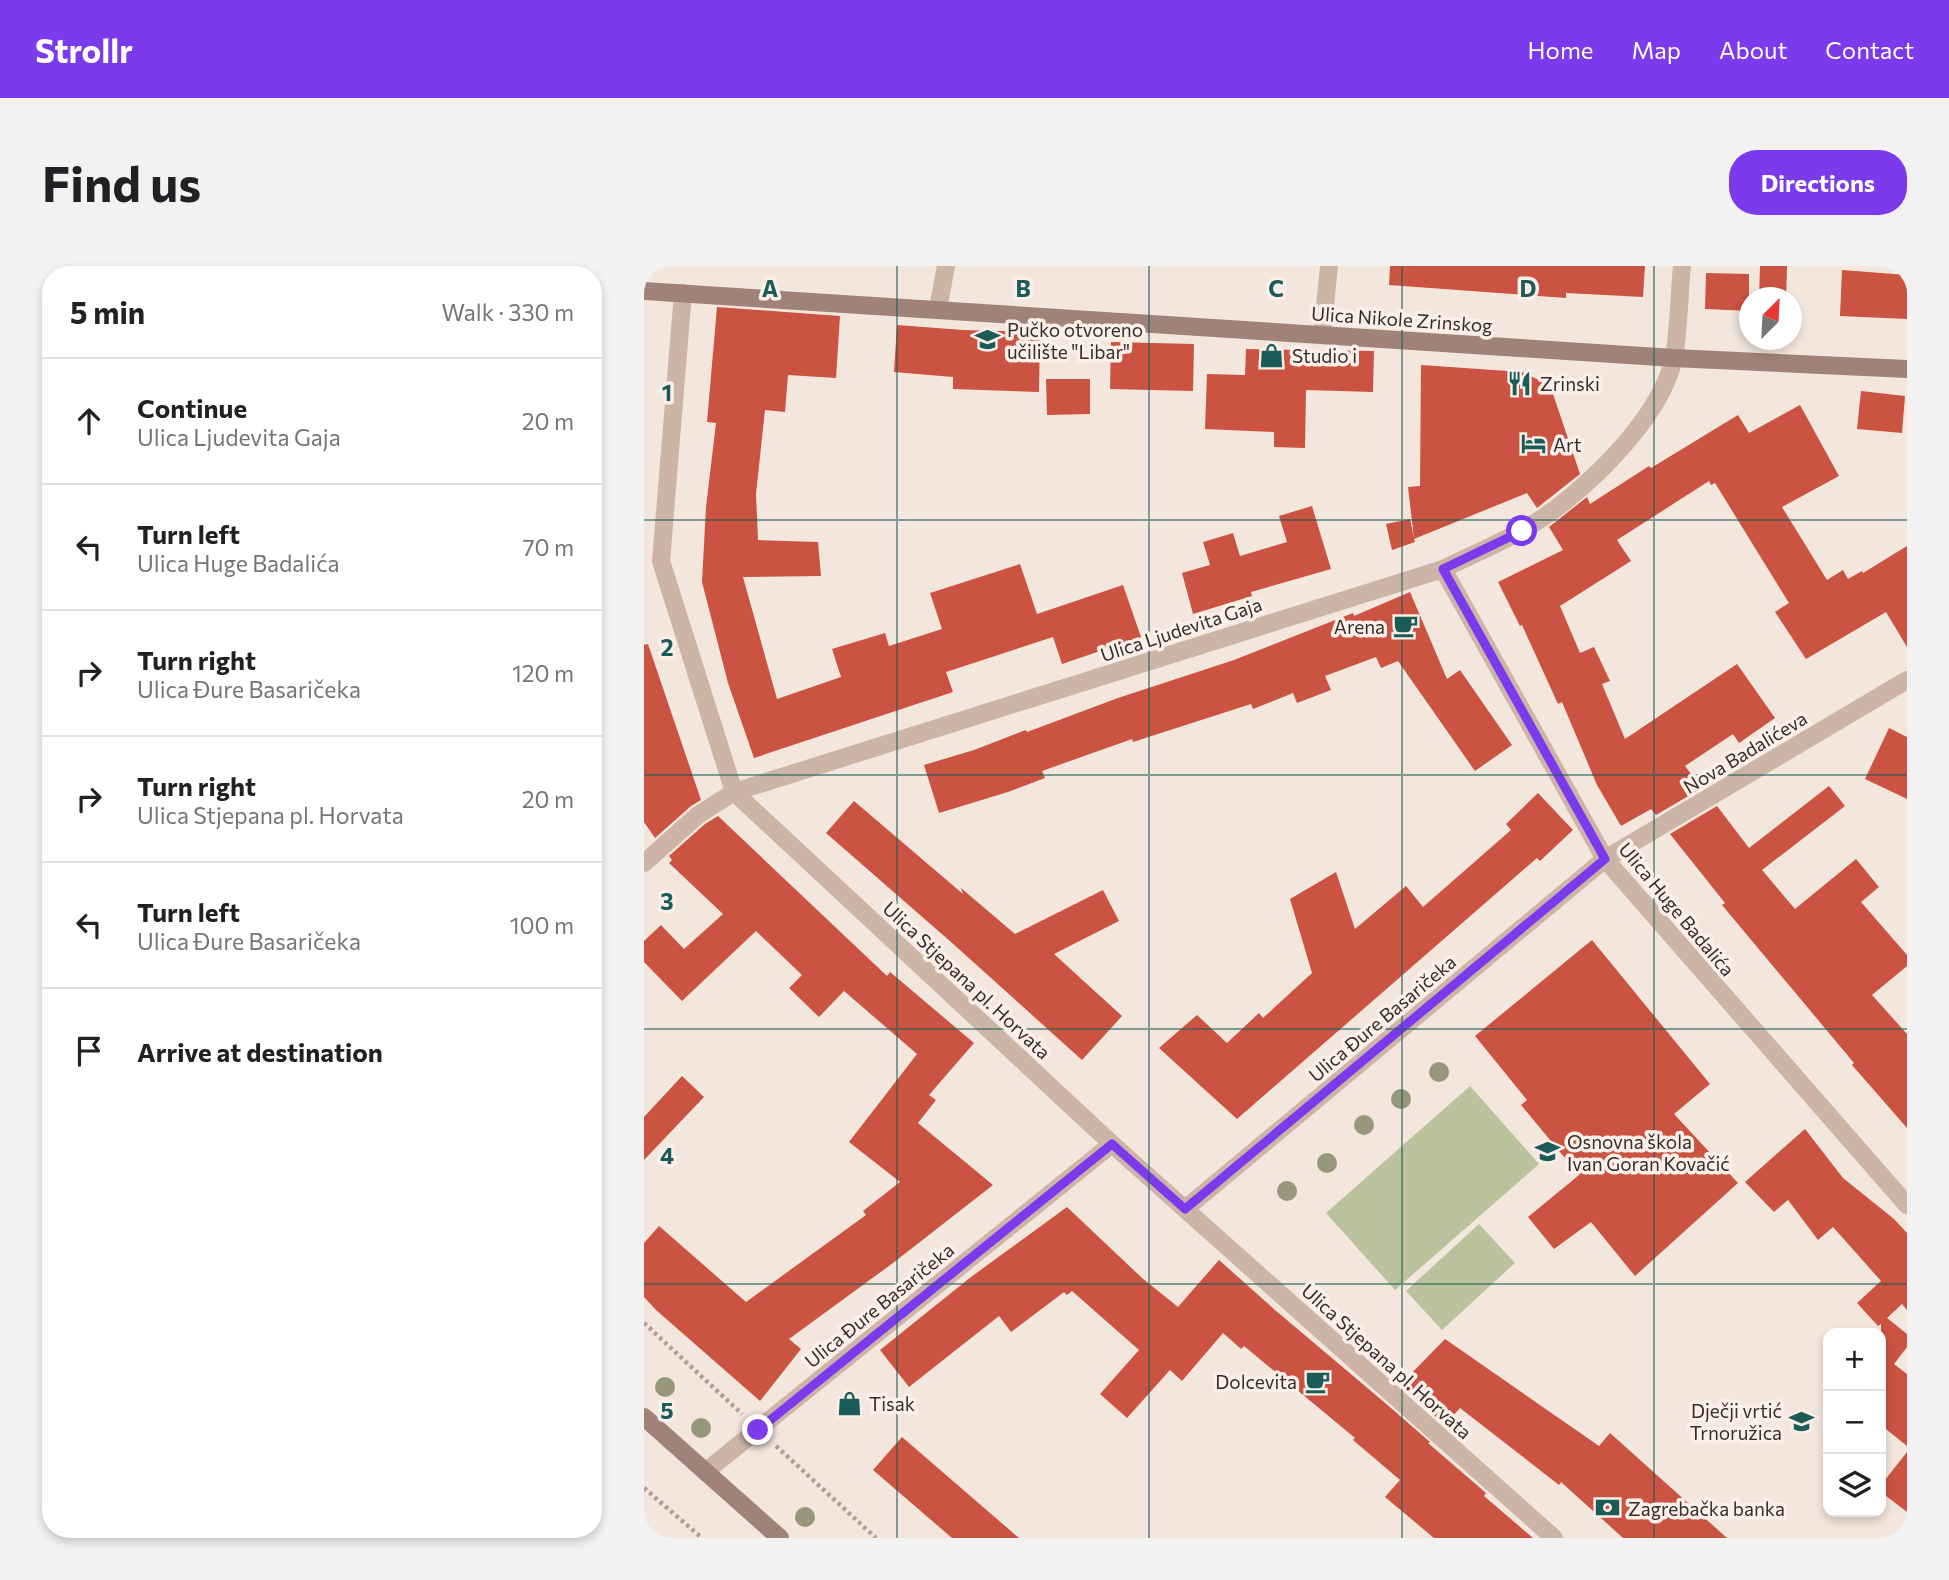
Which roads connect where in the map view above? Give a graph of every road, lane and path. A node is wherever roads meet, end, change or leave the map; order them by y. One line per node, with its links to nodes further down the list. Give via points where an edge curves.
1 (946, 266): 6 (street)
2 (1329, 266): 7 (street)
3 (1682, 266): 8 (street, Ulica Ljudevita Gaja)
4 (644, 291): 5 (main road, Ulica Nikole Zrinskog)
5 (683, 293): 6 (main road, Ulica Nikole Zrinskog); 12 (street, Ulica Stjepana pl. Horvata, via 661,561)
6 (938, 309): 7 (main road, Ulica Nikole Zrinskog)
7 (1322, 335): 8 (main road, Ulica Nikole Zrinskog)
8 (1674, 358): 9 (main road, Ulica Nikole Zrinskog); 10 (street, Ulica Ljudevita Gaja, via 1665,385 1646,416 1583,487 1522,531)
9 (1907, 369)
10 (1443, 569): 12 (street, Ulica Ljudevita Gaja); 13 (street, Ulica Huge Badalića)
11 (1907, 680): 13 (street, Nova Badalićeva)
12 (734, 792): 14 (street, Ulica Ljudevita Gaja, via 698,815); 15 (street, Ulica Stjepana pl. Horvata)
13 (1605, 859): 16 (street, Ulica Huge Badalića); 17 (street, Ulica Đure Basaričeka)
14 (644, 863)
15 (1112, 1144): 17 (street, Ulica Stjepana pl. Horvata); 19 (street, Ulica Đure Basaričeka)
16 (1907, 1205)
17 (1185, 1209): 23 (street, Ulica Stjepana pl. Horvata)
18 (644, 1417): 19 (main road)
19 (705, 1472): 22 (main road)
20 (644, 1488): 21 (path)
21 (702, 1538)
22 (780, 1538)
23 (1554, 1538)

